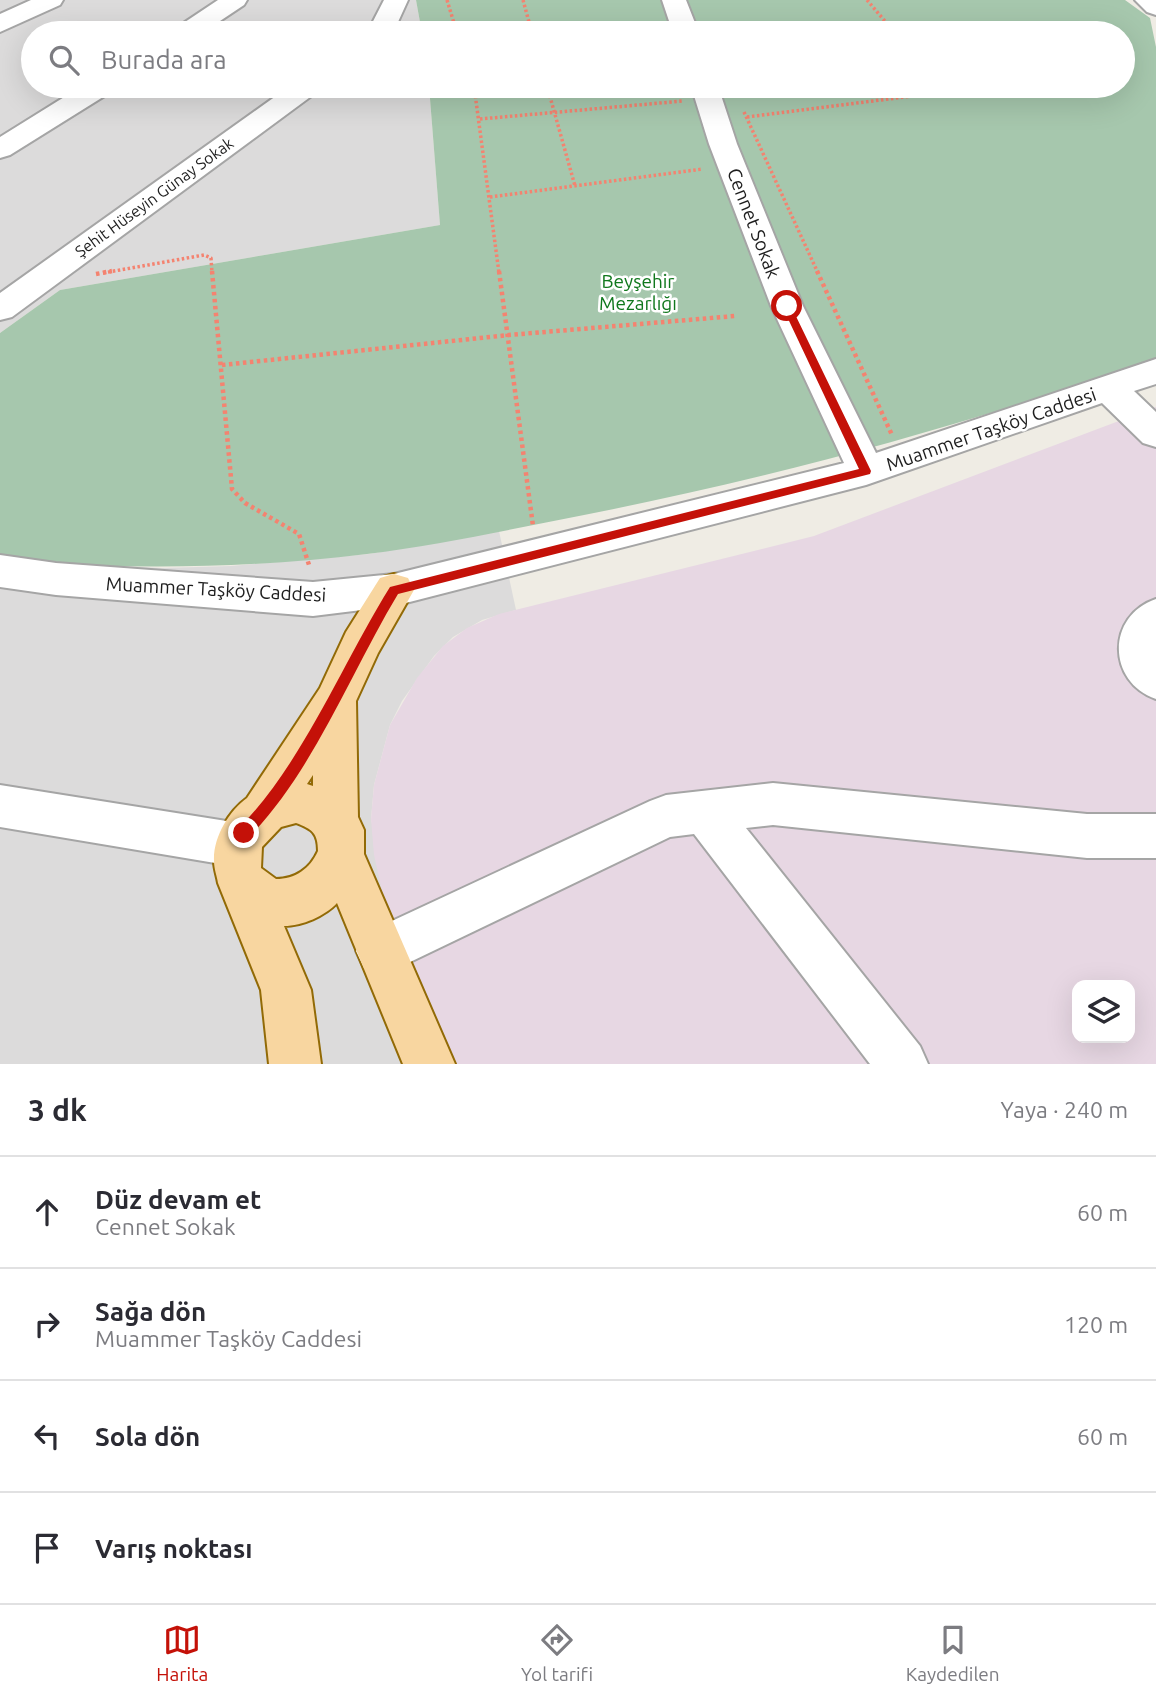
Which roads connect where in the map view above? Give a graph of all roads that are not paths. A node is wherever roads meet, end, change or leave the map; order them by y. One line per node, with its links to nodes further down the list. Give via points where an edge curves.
1 (51, 0): 10 (street)
2 (235, 0): 7 (street)
3 (396, 0): 8 (street)
4 (674, 0): 9 (street)
5 (1147, 0): 6 (street)
6 (1156, 7)
7 (203, 21)
8 (387, 21)
9 (682, 21)
10 (0, 24)
11 (82, 98): 14 (street)
12 (290, 98): 15 (street, Şehit Hüseyin Günay Sokak)
13 (708, 98): 19 (street, Cennet Sokak, via 787,306)
14 (0, 149)
15 (0, 309)
16 (1156, 371): 17 (street, Muammer Taşköy Caddesi)
17 (1109, 388): 18 (street); 19 (street, Muammer Taşköy Caddesi)
18 (1156, 434)
19 (866, 471): 21 (street, Muammer Taşköy Caddesi)
20 (0, 571): 21 (street, Muammer Taşköy Caddesi, via 313,599)
21 (394, 590): 24 (main road, via 361,644)
22 (1156, 616): 23 (street, via 1139,638 1141,662)
23 (1156, 681)
24 (335, 701): 28 (main road); 29 (main road)
25 (0, 806): 29 (street)
26 (704, 811): 27 (street, via 773,804 1087,836); 30 (street, via 666,816); 33 (street)
27 (1156, 836)
28 (339, 839): 29 (main road, via 325,811 296,802 279,805); 29 (main road, via 334,874 306,898 287,902 254,894); 30 (main road)
29 (248, 847): 31 (main road, via 286,990)
30 (381, 951): 32 (main road)
31 (295, 1064)
32 (429, 1064)
33 (902, 1064)

